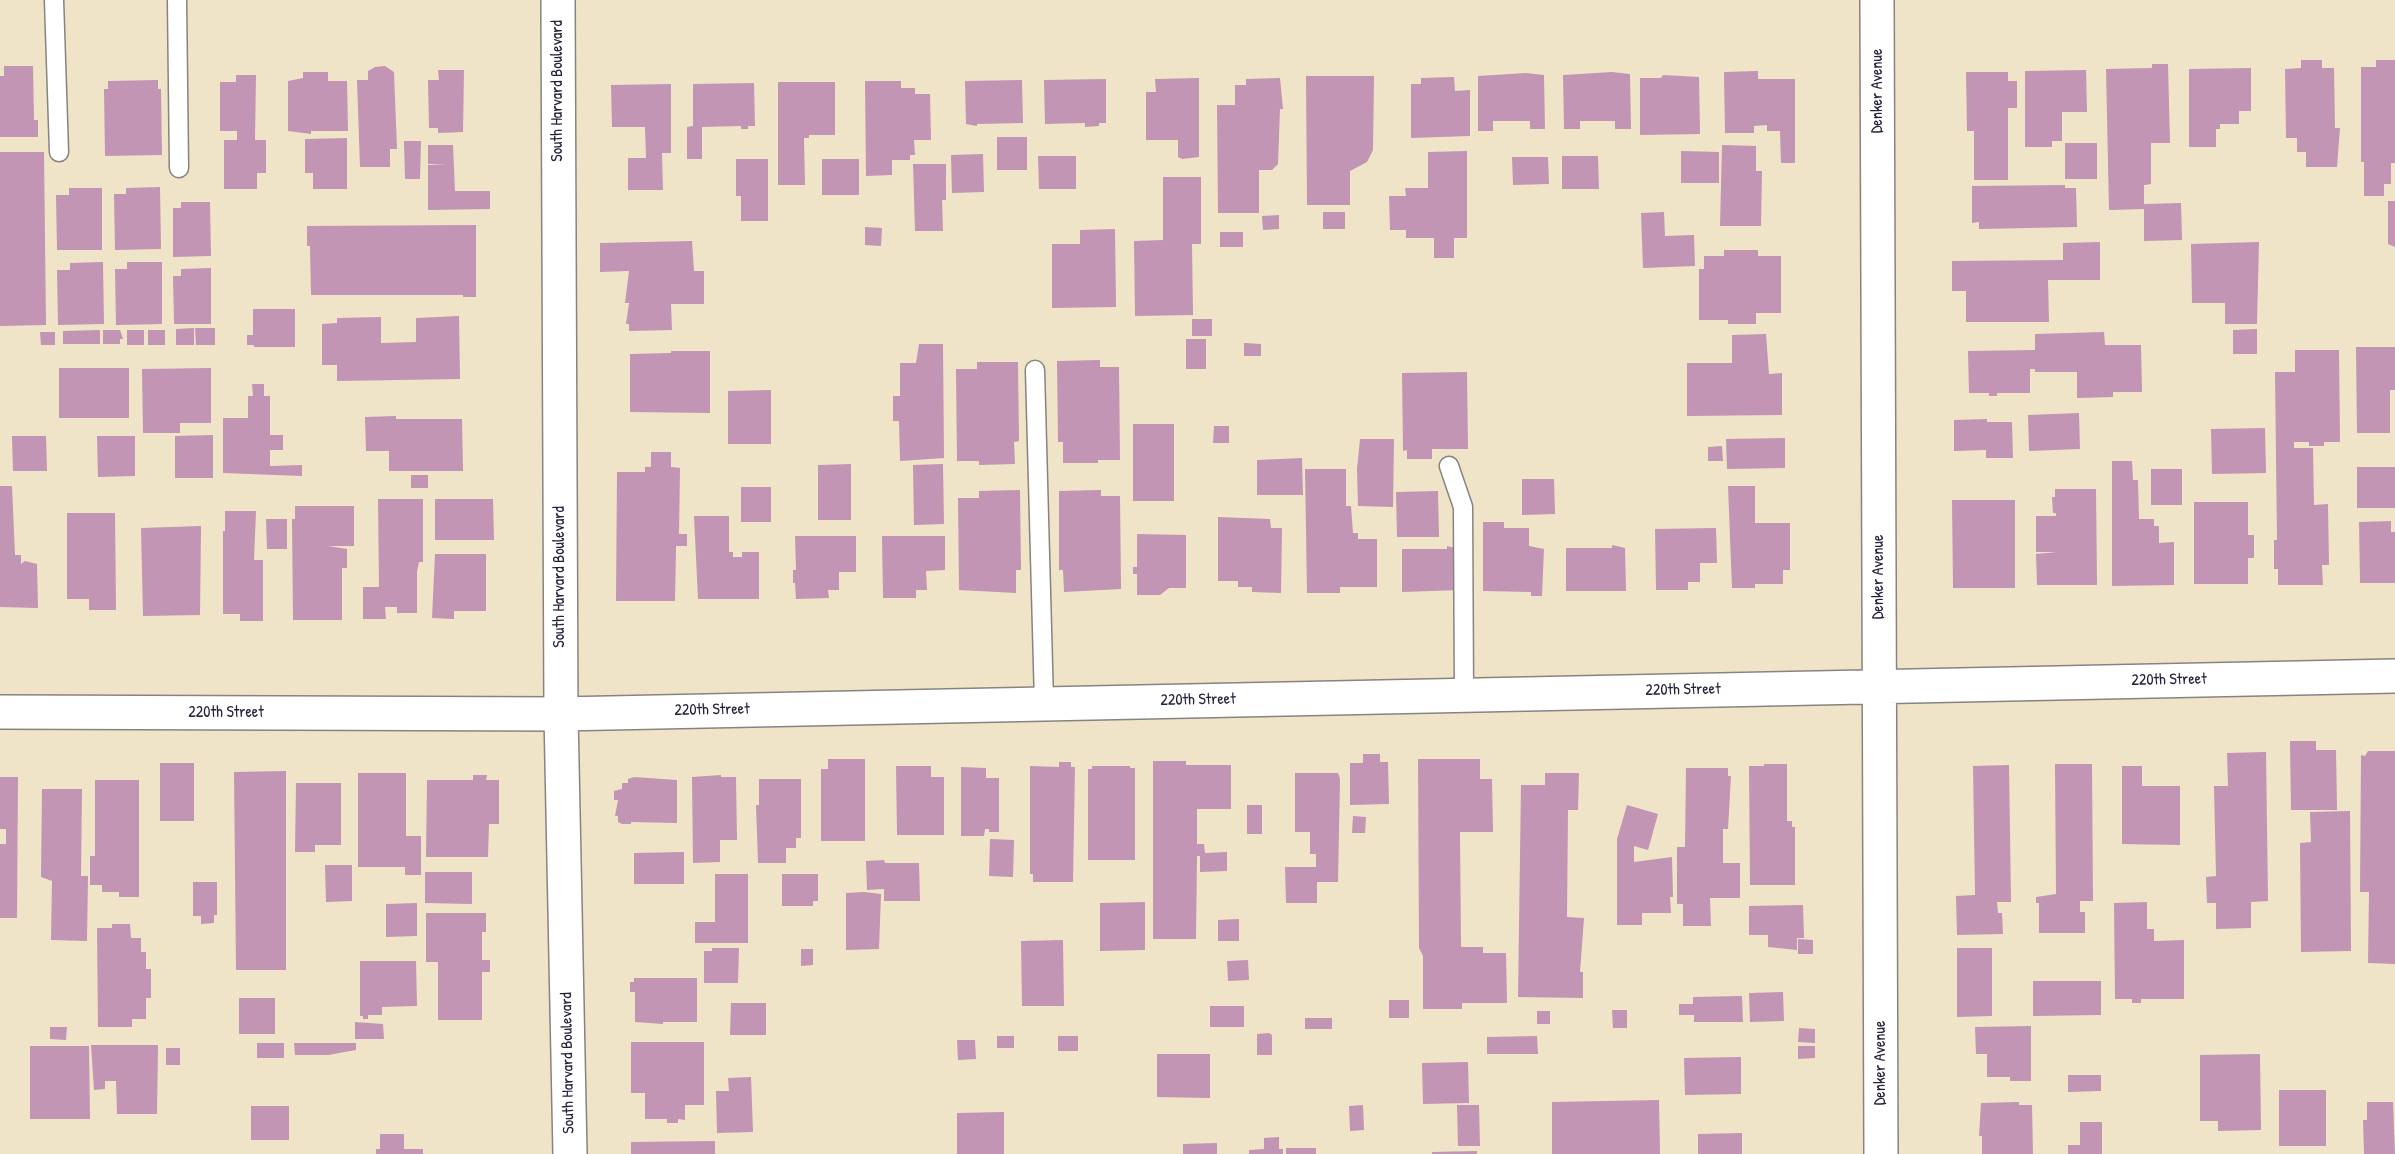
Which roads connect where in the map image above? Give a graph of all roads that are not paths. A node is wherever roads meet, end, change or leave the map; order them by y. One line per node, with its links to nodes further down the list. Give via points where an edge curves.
1 (54, 0): 5 (lane)
2 (177, 0): 6 (lane)
3 (558, 0): 14 (street, South Harvard Boulevard)
4 (1877, 0): 10 (street, Denker Avenue)
5 (58, 152)
6 (179, 168)
7 (1035, 370): 12 (lane)
8 (1449, 466): 11 (lane, via 1460,493 1463,515)
9 (2395, 676): 10 (street, 220th Street)
10 (1880, 686): 11 (street, 220th Street); 16 (street, Denker Avenue)
11 (1464, 694): 12 (street, 220th Street)
12 (1044, 703): 14 (street, 220th Street)
13 (0, 712): 14 (street, 220th Street)
14 (561, 714): 15 (street, South Harvard Boulevard)
15 (570, 1154)
16 (1881, 1154)

